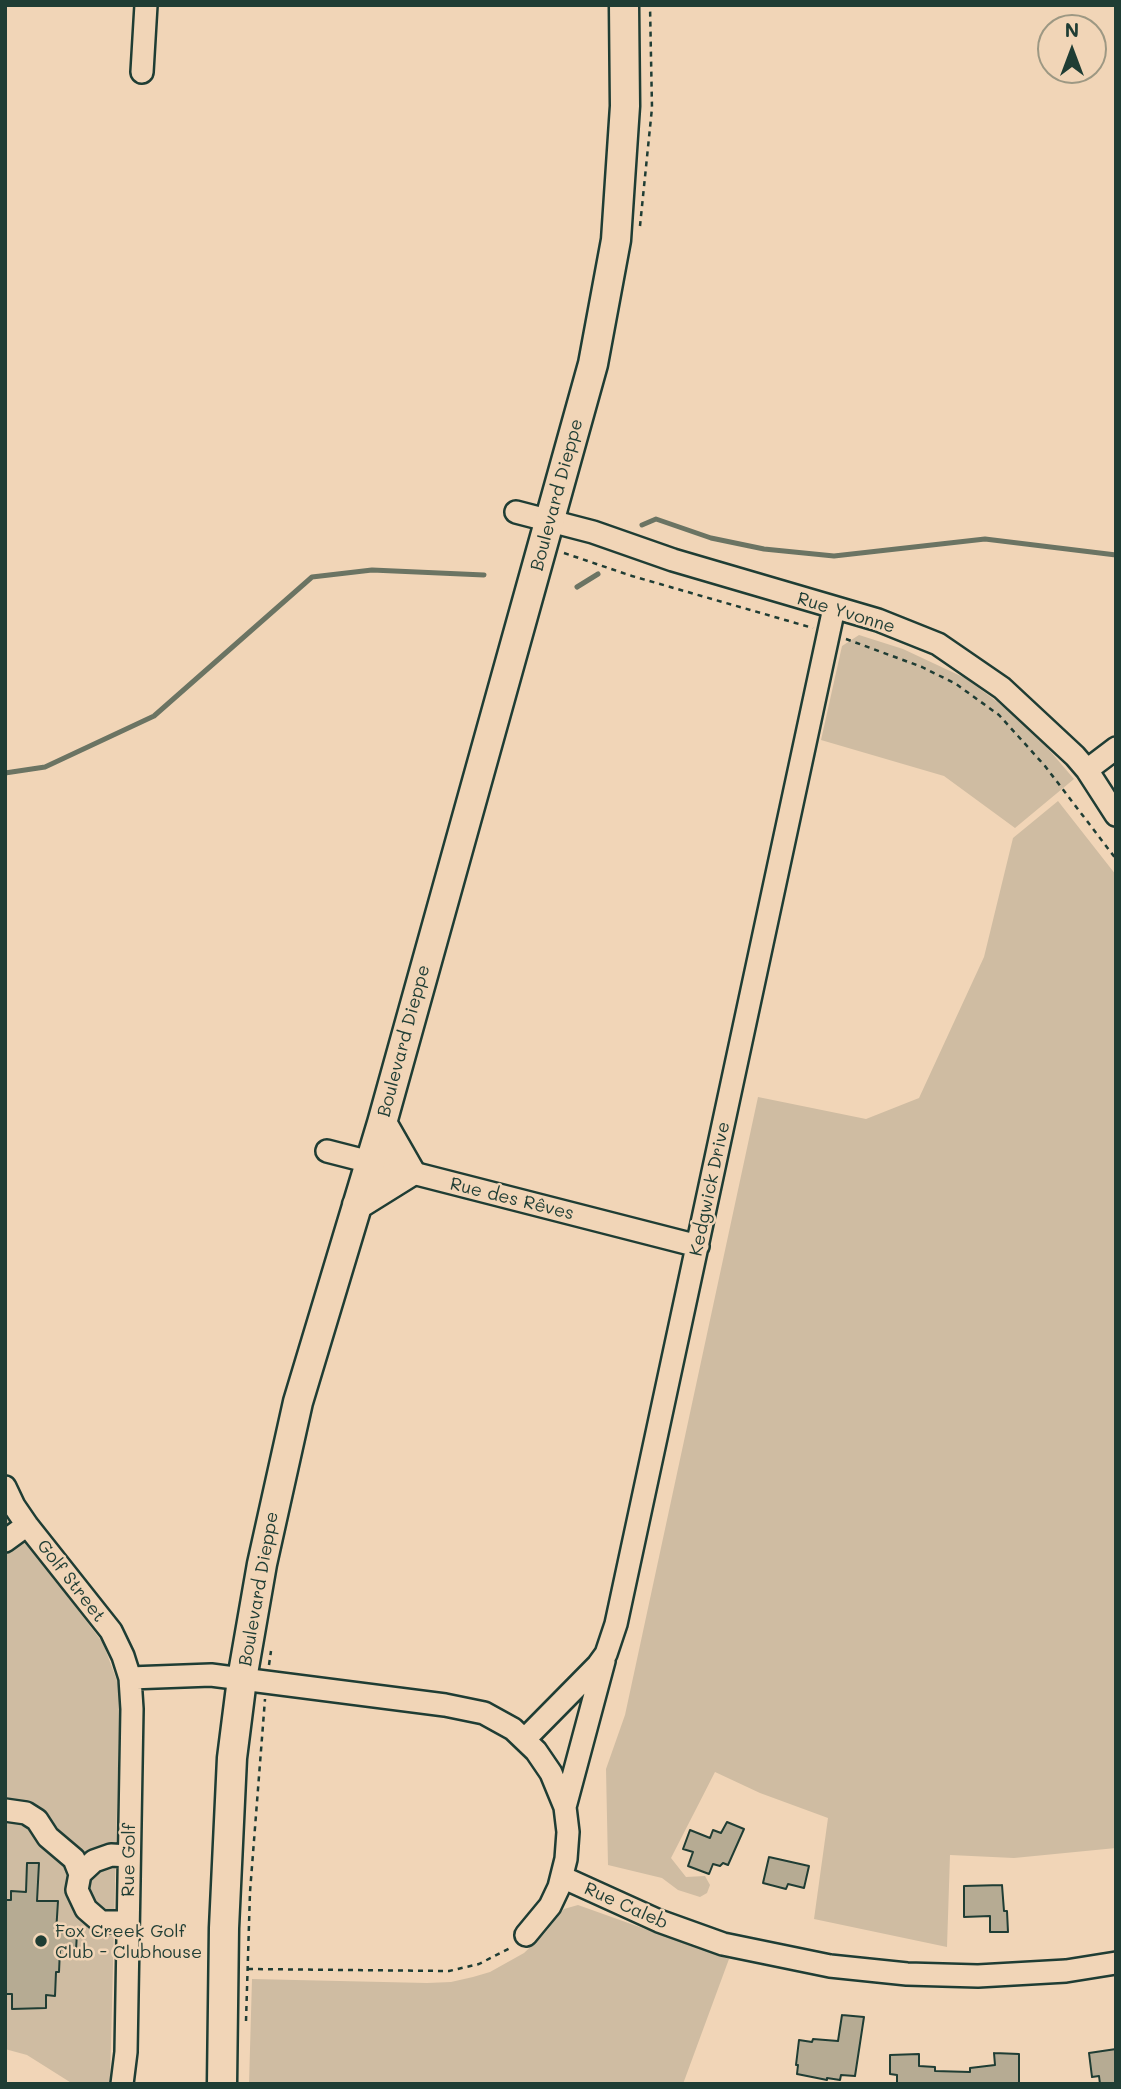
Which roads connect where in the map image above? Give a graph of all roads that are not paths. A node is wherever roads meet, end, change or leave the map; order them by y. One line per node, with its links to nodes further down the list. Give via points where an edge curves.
1 (146, 5): 3 (street)
2 (624, 5): 5 (main road, Boulevard Dieppe, via 625,106 615,240 593,364)
3 (142, 72)
4 (516, 512): 5 (street, Rue Yvonne)
5 (551, 520): 6 (street, Rue Yvonne); 10 (main road, Boulevard Dieppe)
6 (834, 608): 8 (street, Rue Yvonne, via 938,644 1002,688); 15 (street, Kedgwick Drive)
7 (1116, 748): 8 (street)
8 (1087, 770): 9 (street, Rue Yvonne)
9 (1116, 815)
10 (382, 1123): 12 (main road, Boulevard Dieppe); 13 (main road)
11 (327, 1151): 12 (street, Rue des Rêves)
12 (370, 1162): 13 (street, Rue des Rêves); 14 (main road, Boulevard Dieppe)
13 (410, 1172): 14 (main road); 15 (street, Rue des Rêves)
14 (357, 1205): 21 (main road, Boulevard Dieppe, via 285,1451)
15 (698, 1246): 19 (street, Kedgwick Drive, via 621,1604)
16 (5, 1487): 17 (street, Golf Street)
17 (27, 1525): 18 (street); 20 (street, Golf Street, via 104,1621 124,1656)
18 (5, 1541)
19 (606, 1654): 22 (street, Kedgwick Drive); 23 (street)
20 (130, 1678): 21 (street, Rue Caleb, via 201,1674); 25 (street, Rue Golf)
21 (242, 1679): 22 (street, Rue Caleb, via 464,1707 501,1721); 32 (main road, Boulevard Dieppe, via 232,1758 224,1914)
22 (525, 1739): 23 (street, Rue Caleb, via 551,1773)
23 (565, 1807): 27 (street, Rue Caleb, via 568,1845)
24 (5, 1810): 26 (street, via 26,1813 37,1821 74,1859)
25 (130, 1856): 26 (street, via 102,1858); 28 (street, Rue Golf)
26 (80, 1874): 28 (street, via 76,1890 86,1909 101,1922)
27 (562, 1878): 29 (street, via 550,1906); 30 (street, Rue Caleb, via 696,1935 808,1963 978,1976)
28 (128, 1922): 31 (street, Rue Golf)
29 (526, 1935)
30 (1116, 1964)
31 (122, 2084)
32 (222, 2084)

